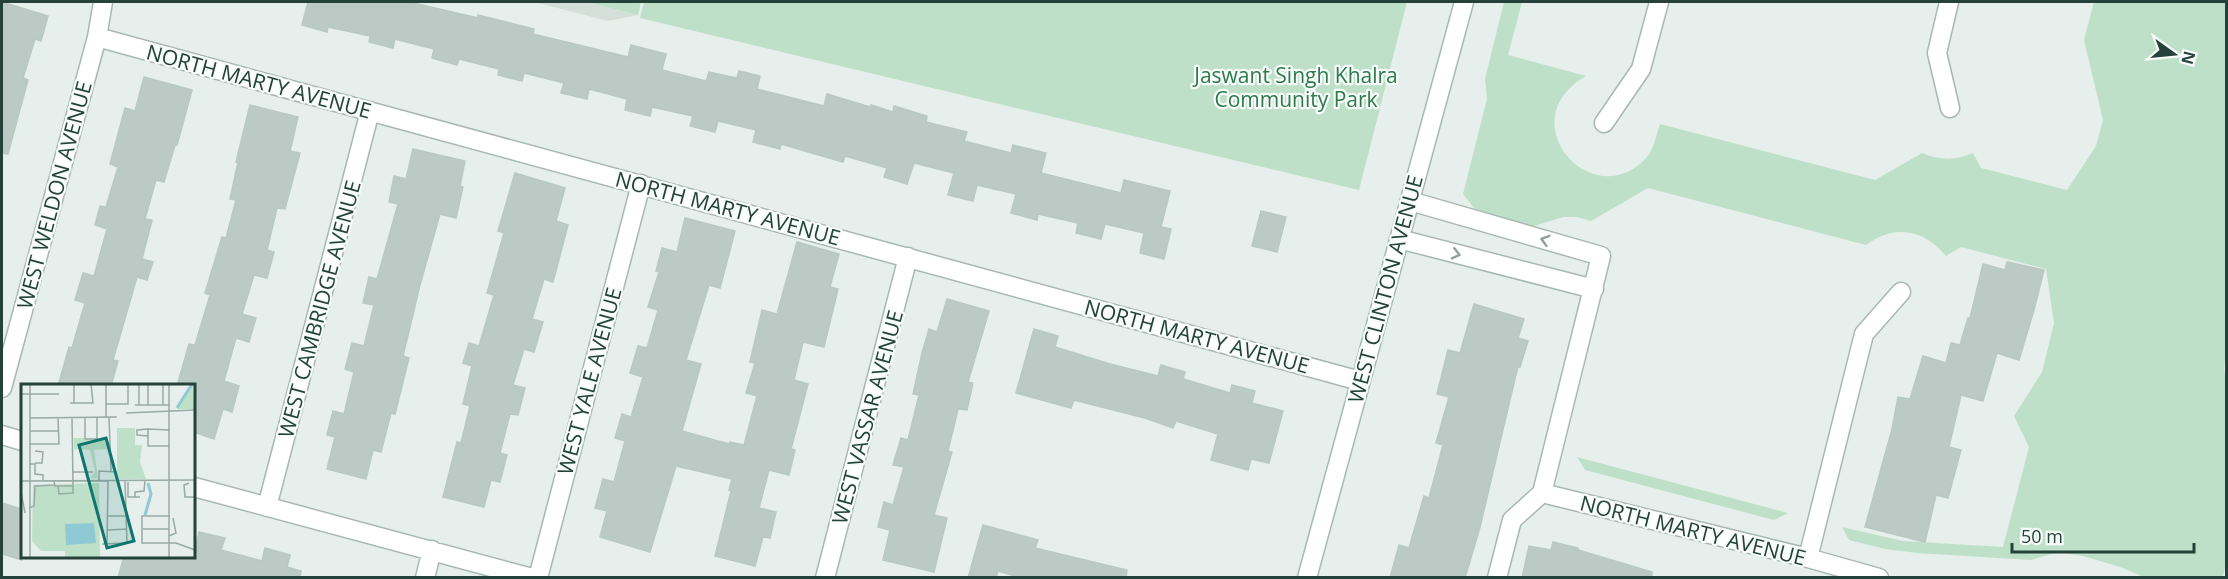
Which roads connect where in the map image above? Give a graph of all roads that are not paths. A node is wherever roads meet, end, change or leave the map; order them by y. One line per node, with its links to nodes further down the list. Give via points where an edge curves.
1 (103, 2): 5 (street, WEST WELDON AVENUE)
2 (1464, 2): 10 (street, WEST CLINTON AVENUE)
3 (1659, 2): 8 (street, via 1641,69)
4 (1949, 2): 6 (street, via 1937,53)
5 (96, 36): 7 (street, NORTH MARTY AVENUE); 16 (street, WEST WELDON AVENUE)
6 (1950, 108)
7 (370, 111): 9 (street, NORTH MARTY AVENUE); 21 (street, WEST CAMBRIDGE AVENUE)
8 (1604, 123)
9 (641, 184): 12 (street, NORTH MARTY AVENUE); 26 (street, WEST YALE AVENUE)
10 (1410, 201): 11 (street, WEST CLINTON AVENUE); 13 (street, one-way to 10, via 1601,256)
11 (1399, 239): 13 (street, one-way to 13); 15 (street, WEST CLINTON AVENUE)
12 (908, 257): 15 (street, NORTH MARTY AVENUE); 27 (street, WEST VASSAR AVENUE)
13 (1594, 289): 20 (street)
14 (1901, 292): 23 (street, via 1864,334)
15 (1360, 381): 28 (street, WEST CLINTON AVENUE)
16 (2, 388)
17 (2, 435): 18 (street)
18 (21, 441)
19 (195, 487): 21 (street)
20 (1542, 493): 23 (street, NORTH MARTY AVENUE); 29 (street, via 1512,520)
21 (267, 507): 22 (street)
22 (432, 550): 24 (street); 25 (street)
23 (1808, 558): 30 (street, NORTH MARTY AVENUE)
24 (425, 578)
25 (532, 578)
26 (538, 578)
27 (825, 578)
28 (1307, 578)
29 (1497, 578)
30 (1879, 578)

